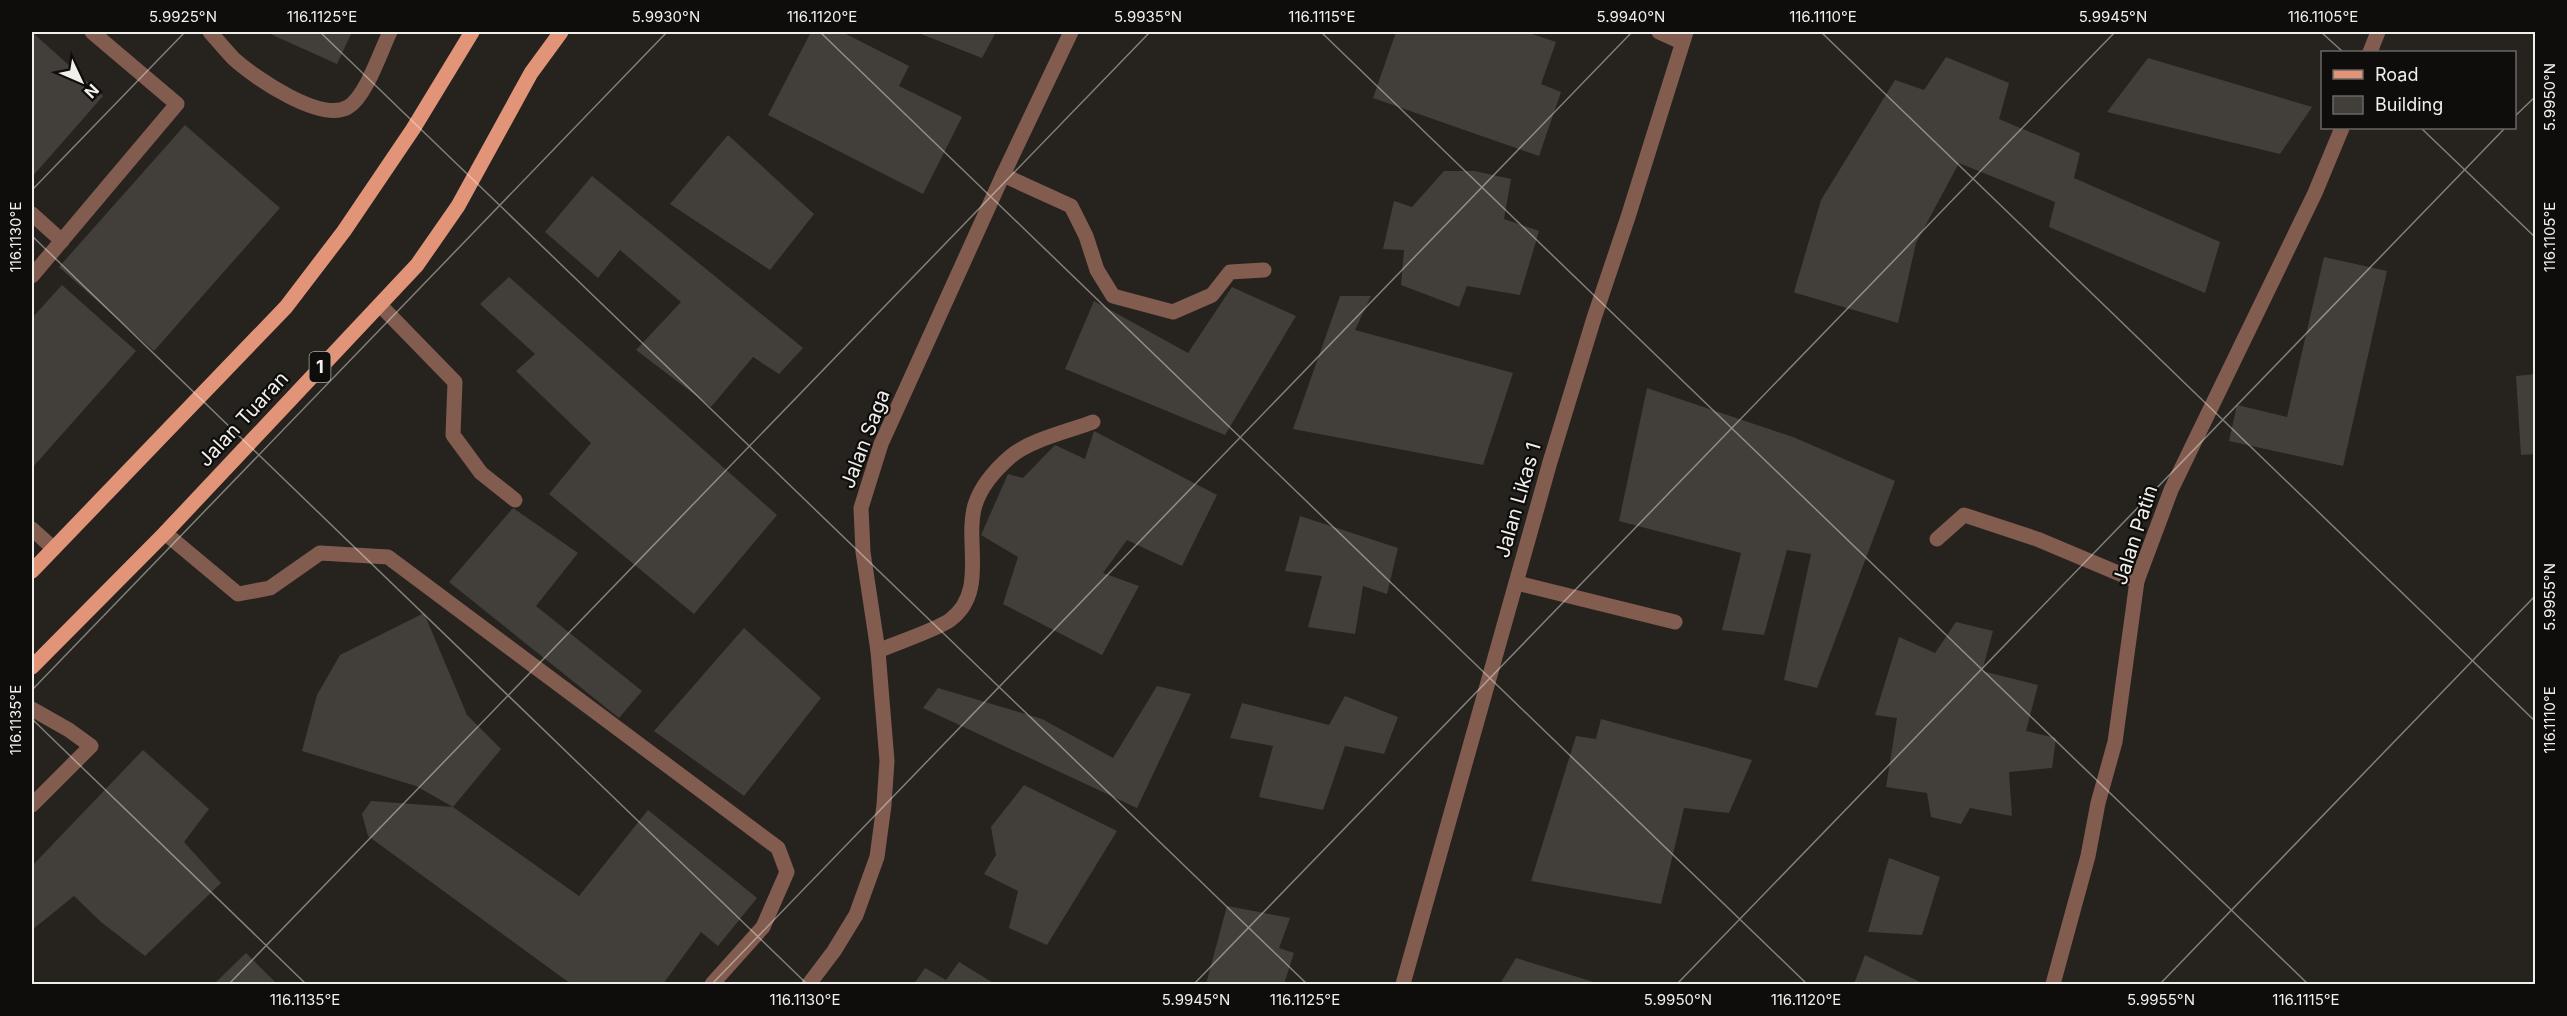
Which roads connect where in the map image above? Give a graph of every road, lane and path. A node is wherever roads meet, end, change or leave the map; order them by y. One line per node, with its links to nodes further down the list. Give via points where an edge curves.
1 (92, 32): 14 (street, via 177,104)
2 (210, 32): 3 (street, via 235,59 271,87 328,112 347,108 358,98)
3 (390, 32)
4 (472, 32): 23 (main road, via 413,129 344,231 286,307)
5 (561, 32): 17 (main road, Jalan Tuaran / 1, via 531,73 458,206 417,265)
6 (1071, 32): 12 (street, Jalan Saga)
7 (1659, 32): 9 (street)
8 (2378, 32): 10 (street)
9 (1683, 37): 26 (street, Jalan Likas 1, via 1594,318)
10 (2370, 51)
11 (2342, 129): 25 (street, Jalan Patin, via 2315,193 2171,490)
12 (1003, 175): 15 (street, via 1071,206 1097,270 1113,296 1173,312 1212,295 1230,272); 28 (street, Jalan Saga, via 881,444 861,508 863,552)
13 (32, 214): 14 (street)
14 (62, 241): 16 (street)
15 (1264, 270)
16 (32, 276)
17 (380, 305): 19 (street, via 455,382 453,435 481,473); 21 (main road, Jalan Tuaran / 1)
18 (1093, 422): 28 (street, via 1011,456 987,480 975,505 973,580 964,604 949,621)
19 (515, 500)
20 (32, 529): 23 (street)
21 (165, 533): 29 (main road, Jalan Tuaran / 1); 32 (street, via 238,594 270,588 320,554 388,557 778,848 788,872 763,927)
22 (1937, 539): 25 (street, via 1964,516 2037,539)
23 (53, 549): 24 (main road)
24 (32, 571)
25 (2138, 581): 35 (street, Jalan Patin, via 2115,742)
26 (1517, 582): 27 (street); 34 (street, Jalan Likas 1)
27 (1675, 622)
28 (878, 651): 33 (street, Jalan Saga, via 887,761 877,857 856,915)
29 (32, 666)
30 (32, 709): 31 (street, via 91,746)
31 (32, 805)
32 (712, 984)
33 (809, 984)
34 (1403, 984)
35 (2053, 984)

